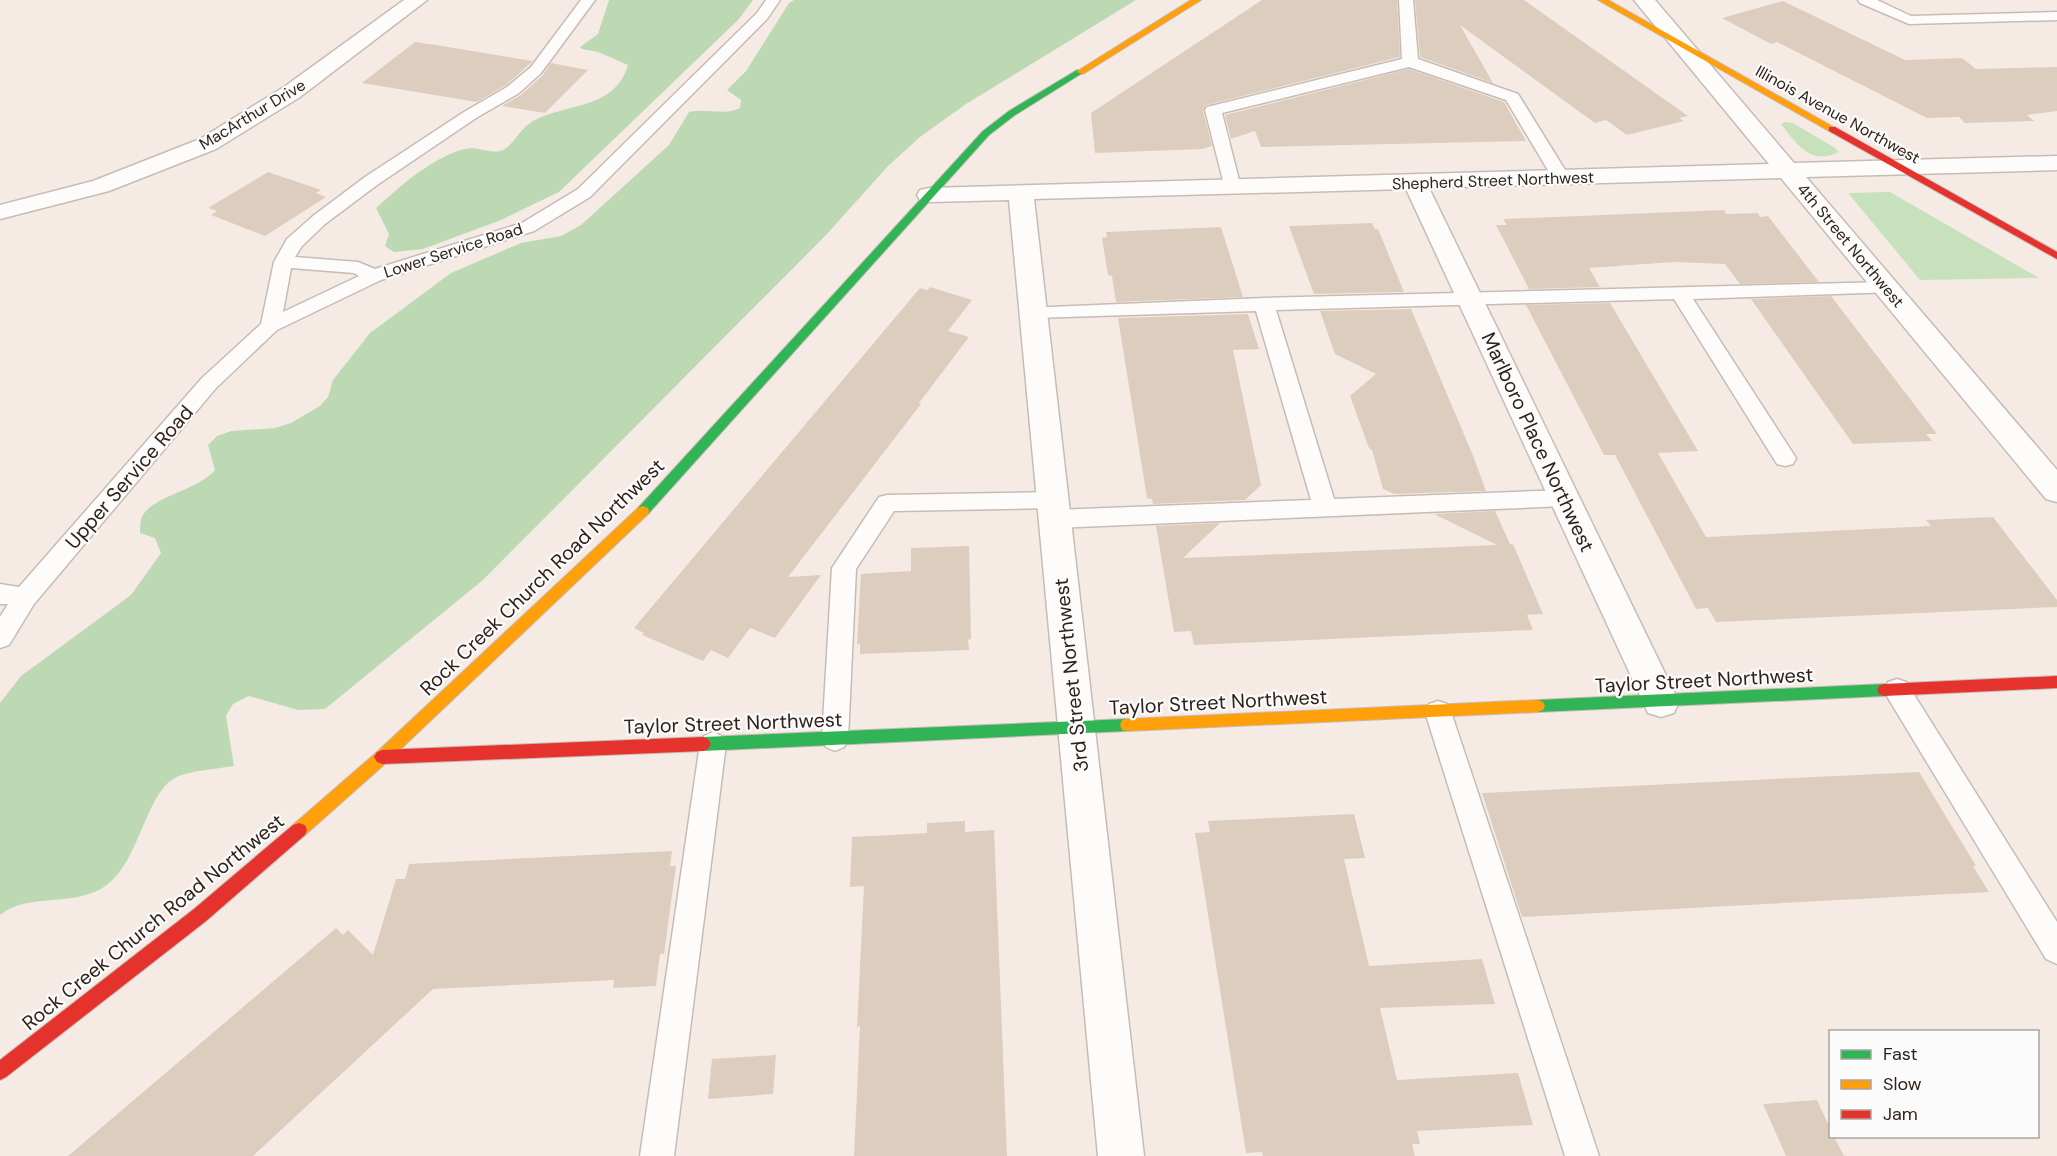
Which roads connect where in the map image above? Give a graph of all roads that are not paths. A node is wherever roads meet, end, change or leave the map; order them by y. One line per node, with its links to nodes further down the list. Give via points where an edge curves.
1 (417, 0): 20 (street, MacArthur Drive, via 292,92 208,144 101,186)
2 (588, 0): 22 (lane, via 536,70 513,90 371,181 294,243)
3 (773, 0): 23 (lane, Lower Service Road, via 762,16 584,193 528,227)
4 (1197, 0): 19 (street, Rock Creek Church Road Northwest, via 994,127)
5 (1406, 0): 11 (lane)
6 (1602, 0): 10 (street, Illinois Avenue Northwest)
7 (1644, 0): 10 (street, 4th Street Northwest)
8 (1865, 0): 9 (lane, via 1909,20)
9 (2057, 16)
10 (1678, 43): 13 (street, Illinois Avenue Northwest); 14 (street, 4th Street Northwest)
11 (1410, 62): 15 (lane, via 1512,97); 17 (lane, via 1213,110)
12 (2057, 163): 13 (street, Shepherd Street Northwest)
13 (1902, 169): 14 (street, Shepherd Street Northwest); 21 (street, Illinois Avenue Northwest)
14 (1788, 171): 15 (street, Shepherd Street Northwest); 24 (street, 4th Street Northwest)
15 (1561, 178): 16 (street, Shepherd Street Northwest)
16 (1415, 183): 17 (street, Shepherd Street Northwest); 26 (street, Marlboro Place Northwest)
17 (1232, 188): 18 (street, Shepherd Street Northwest)
18 (1021, 194): 19 (street, Shepherd Street Northwest); 28 (street, 3rd Street Northwest)
19 (929, 195): 45 (street, Rock Creek Church Road Northwest, via 640,514)
20 (0, 212)
21 (2057, 256)
22 (283, 262): 23 (lane, via 358,268); 29 (lane)
23 (374, 276): 29 (lane, Lower Service Road)
24 (1887, 288): 25 (lane); 31 (street, 4th Street Northwest)
25 (1680, 293): 26 (lane); 30 (lane)
26 (1470, 298): 27 (lane); 32 (street, Marlboro Place Northwest)
27 (1264, 304): 28 (lane); 33 (lane)
28 (1033, 312): 34 (street, 3rd Street Northwest)
29 (270, 326): 36 (lane, Upper Service Road, via 209,383)
30 (1785, 458)
31 (2057, 491)
32 (1565, 498): 33 (lane); 40 (street, Marlboro Place Northwest)
33 (1325, 508): 34 (lane)
34 (1054, 509): 42 (street, 3rd Street Northwest); 43 (lane, via 887,503 844,568)
35 (0, 594): 36 (lane)
36 (25, 597): 37 (lane, Upper Service Road)
37 (0, 638)
38 (2057, 682): 39 (street, Taylor Street Northwest)
39 (1896, 690): 40 (street, Taylor Street Northwest); 46 (lane)
40 (1661, 702): 41 (street, Taylor Street Northwest)
41 (1438, 711): 42 (street, Taylor Street Northwest); 50 (lane)
42 (1077, 727): 43 (street, Taylor Street Northwest); 49 (street, 3rd Street Northwest)
43 (835, 739): 44 (street, Taylor Street Northwest)
44 (713, 744): 45 (street, Taylor Street Northwest); 48 (lane)
45 (382, 757): 47 (street, Rock Creek Church Road Northwest, via 200,915)
46 (2057, 949)
47 (0, 1071)
48 (657, 1156)
49 (1121, 1156)
50 (1582, 1156)

